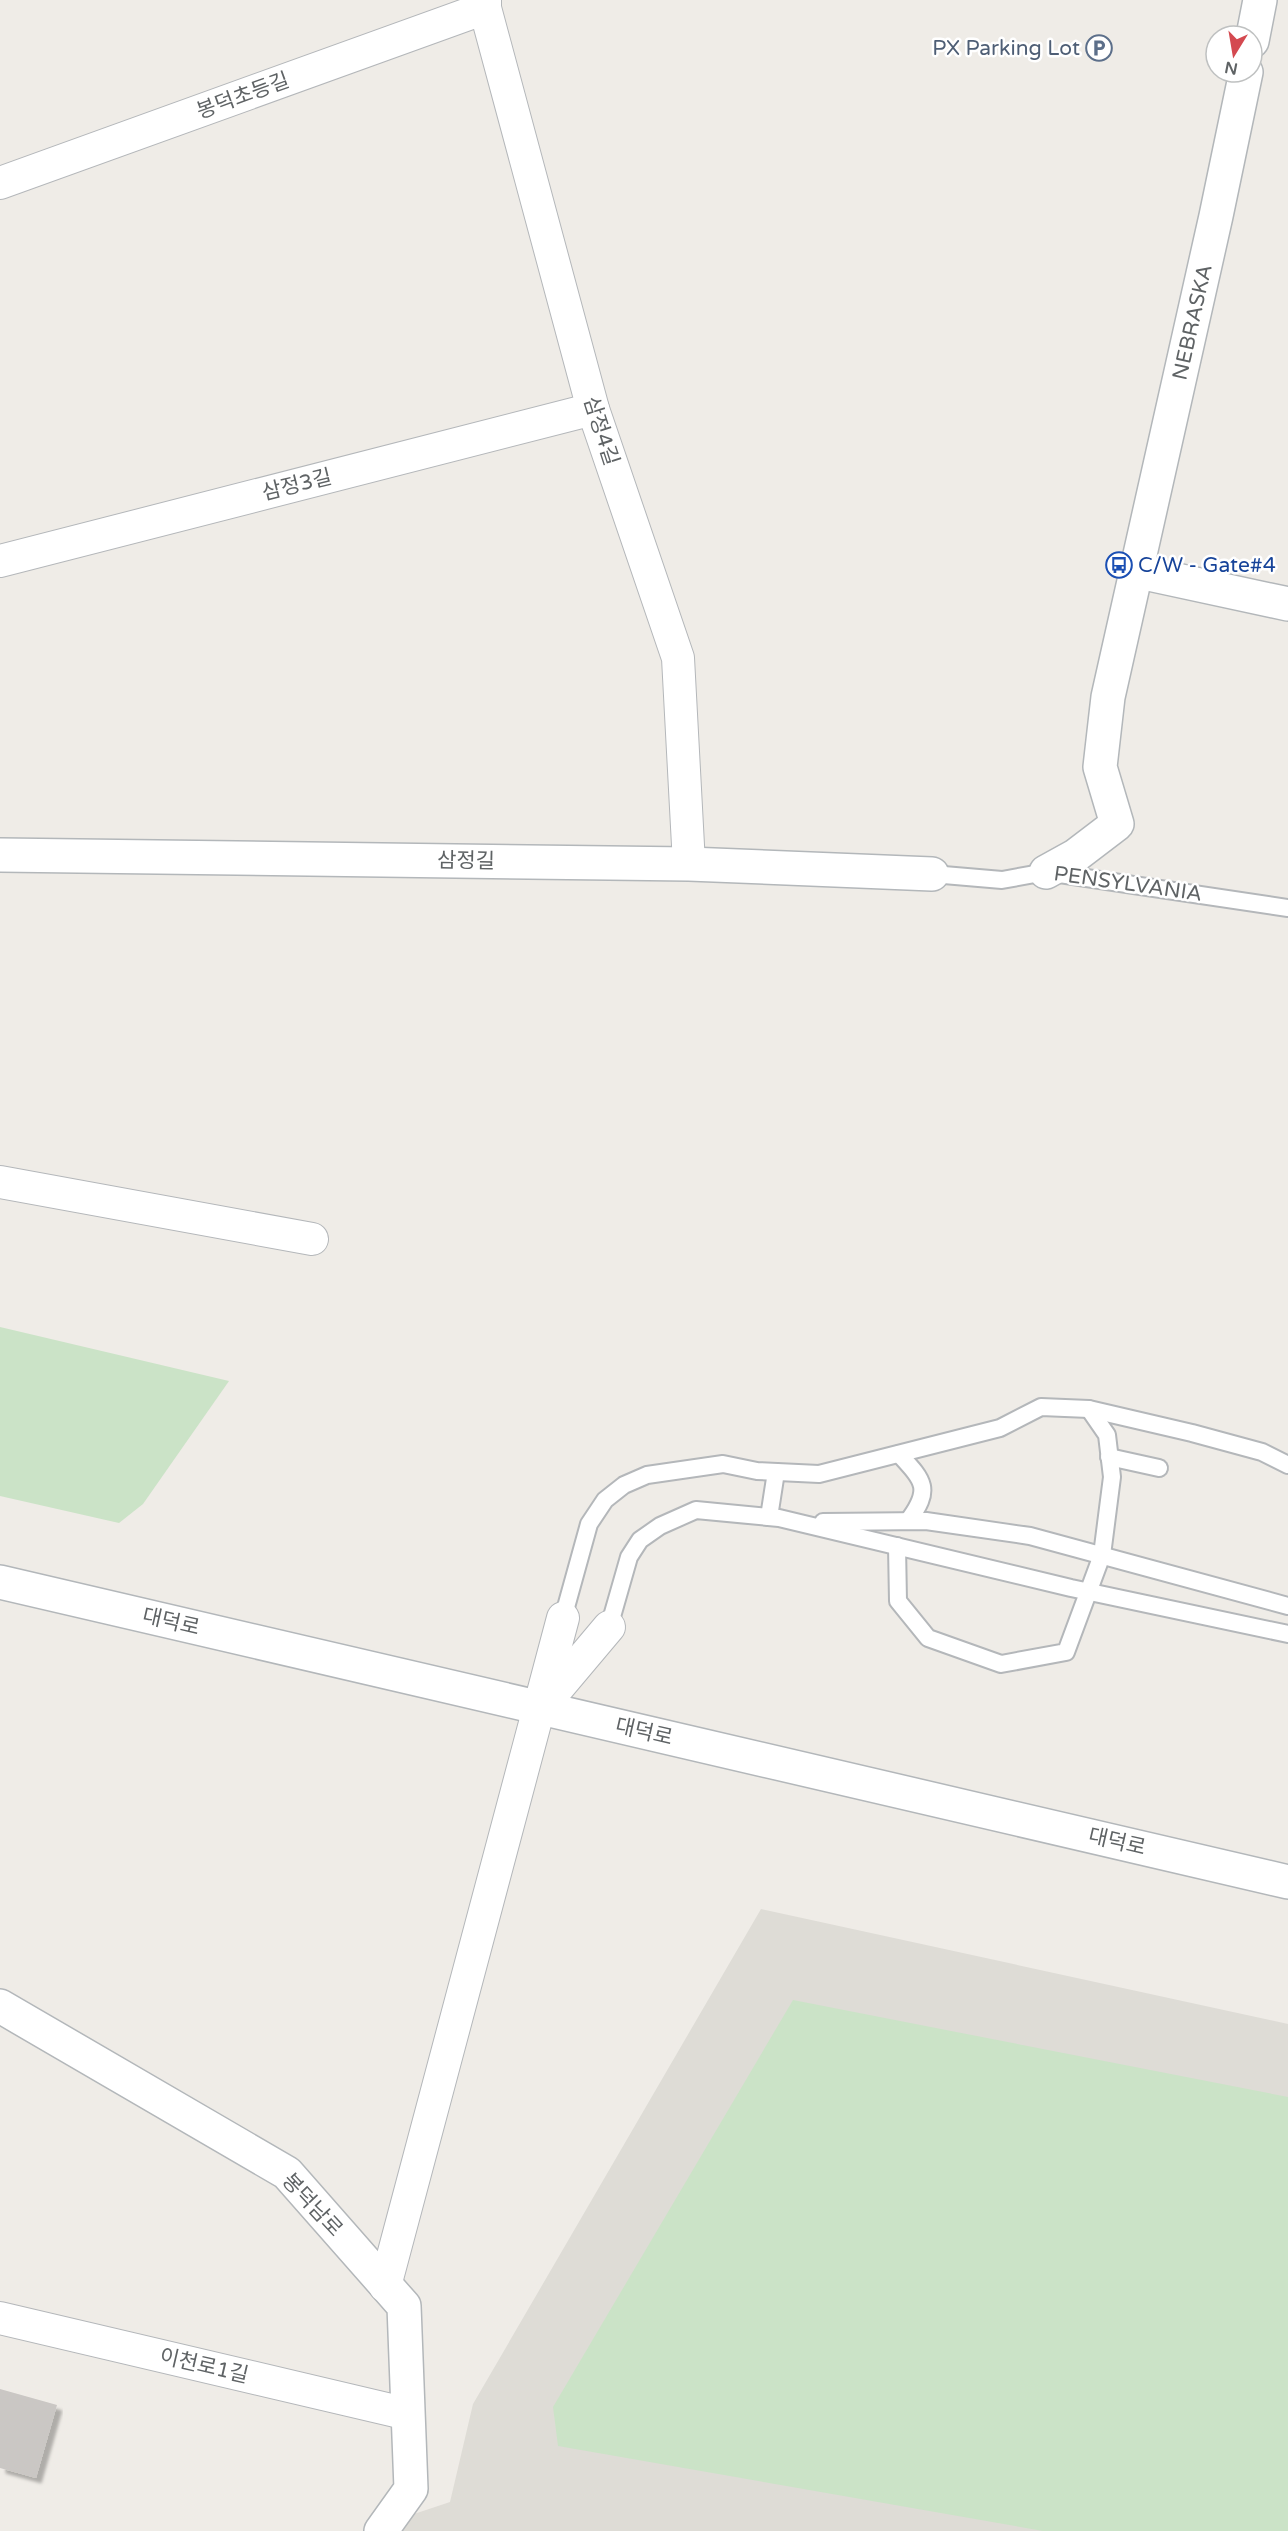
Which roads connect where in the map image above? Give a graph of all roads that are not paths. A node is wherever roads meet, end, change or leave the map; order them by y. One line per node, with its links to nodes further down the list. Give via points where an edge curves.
1 (1260, 0): 3 (street)
2 (485, 4): 5 (street, 봉덕초등길); 6 (street, 삼정4길)
3 (1255, 24)
4 (1244, 84): 8 (street, NEBRASKA)
5 (0, 183)
6 (593, 409): 7 (street, 삼정3길); 11 (street, 삼정4길, via 678,658)
7 (0, 561)
8 (1135, 571): 9 (street); 12 (street, NEBRASKA, via 1108,697 1100,766 1118,824)
9 (1288, 604)
10 (0, 855): 11 (street, 삼정길)
11 (689, 864): 13 (street, 삼정길)
12 (1046, 872): 13 (lane, PENSYLVANIA, via 1002,880); 14 (lane, PENSYLVANIA)
13 (932, 874)
14 (1288, 908)
15 (0, 1182): 16 (street)
16 (312, 1239)
17 (1089, 1409): 18 (lane, via 1041,1407 999,1428); 19 (lane, via 1107,1435); 20 (lane, via 1262,1452)
18 (898, 1454): 22 (lane, via 819,1474); 24 (lane, via 919,1476 921,1486 922,1502)
19 (1109, 1457): 21 (lane); 27 (lane, via 1112,1477)
20 (1288, 1466)
21 (1159, 1468)
22 (776, 1472): 23 (lane); 31 (lane, via 723,1464 647,1475 624,1485 605,1500 589,1524)
23 (769, 1517): 25 (lane); 32 (lane, via 696,1510 660,1526 640,1540 629,1557)
24 (908, 1521): 25 (lane); 27 (lane, via 1030,1536)
25 (798, 1523): 26 (lane)
26 (897, 1546): 29 (lane); 29 (lane, via 898,1601 928,1638 1001,1664 1066,1652)
27 (1102, 1555): 29 (lane); 30 (lane)
28 (0, 1582): 34 (street, 대덕로)
29 (1088, 1591): 33 (lane)
30 (1288, 1606)
31 (563, 1618): 34 (street)
32 (609, 1627): 34 (street)
33 (1288, 1634)
34 (540, 1708): 35 (street, 대덕로); 37 (street)
35 (1288, 1882)
36 (0, 2006): 37 (street, 봉덕남로, via 287,2173)
37 (385, 2286): 39 (street, 봉덕남로, via 404,2306)
38 (0, 2318): 39 (street, 이천로1길)
39 (408, 2414): 40 (street, 봉덕남로, via 411,2489)
40 (381, 2531)

